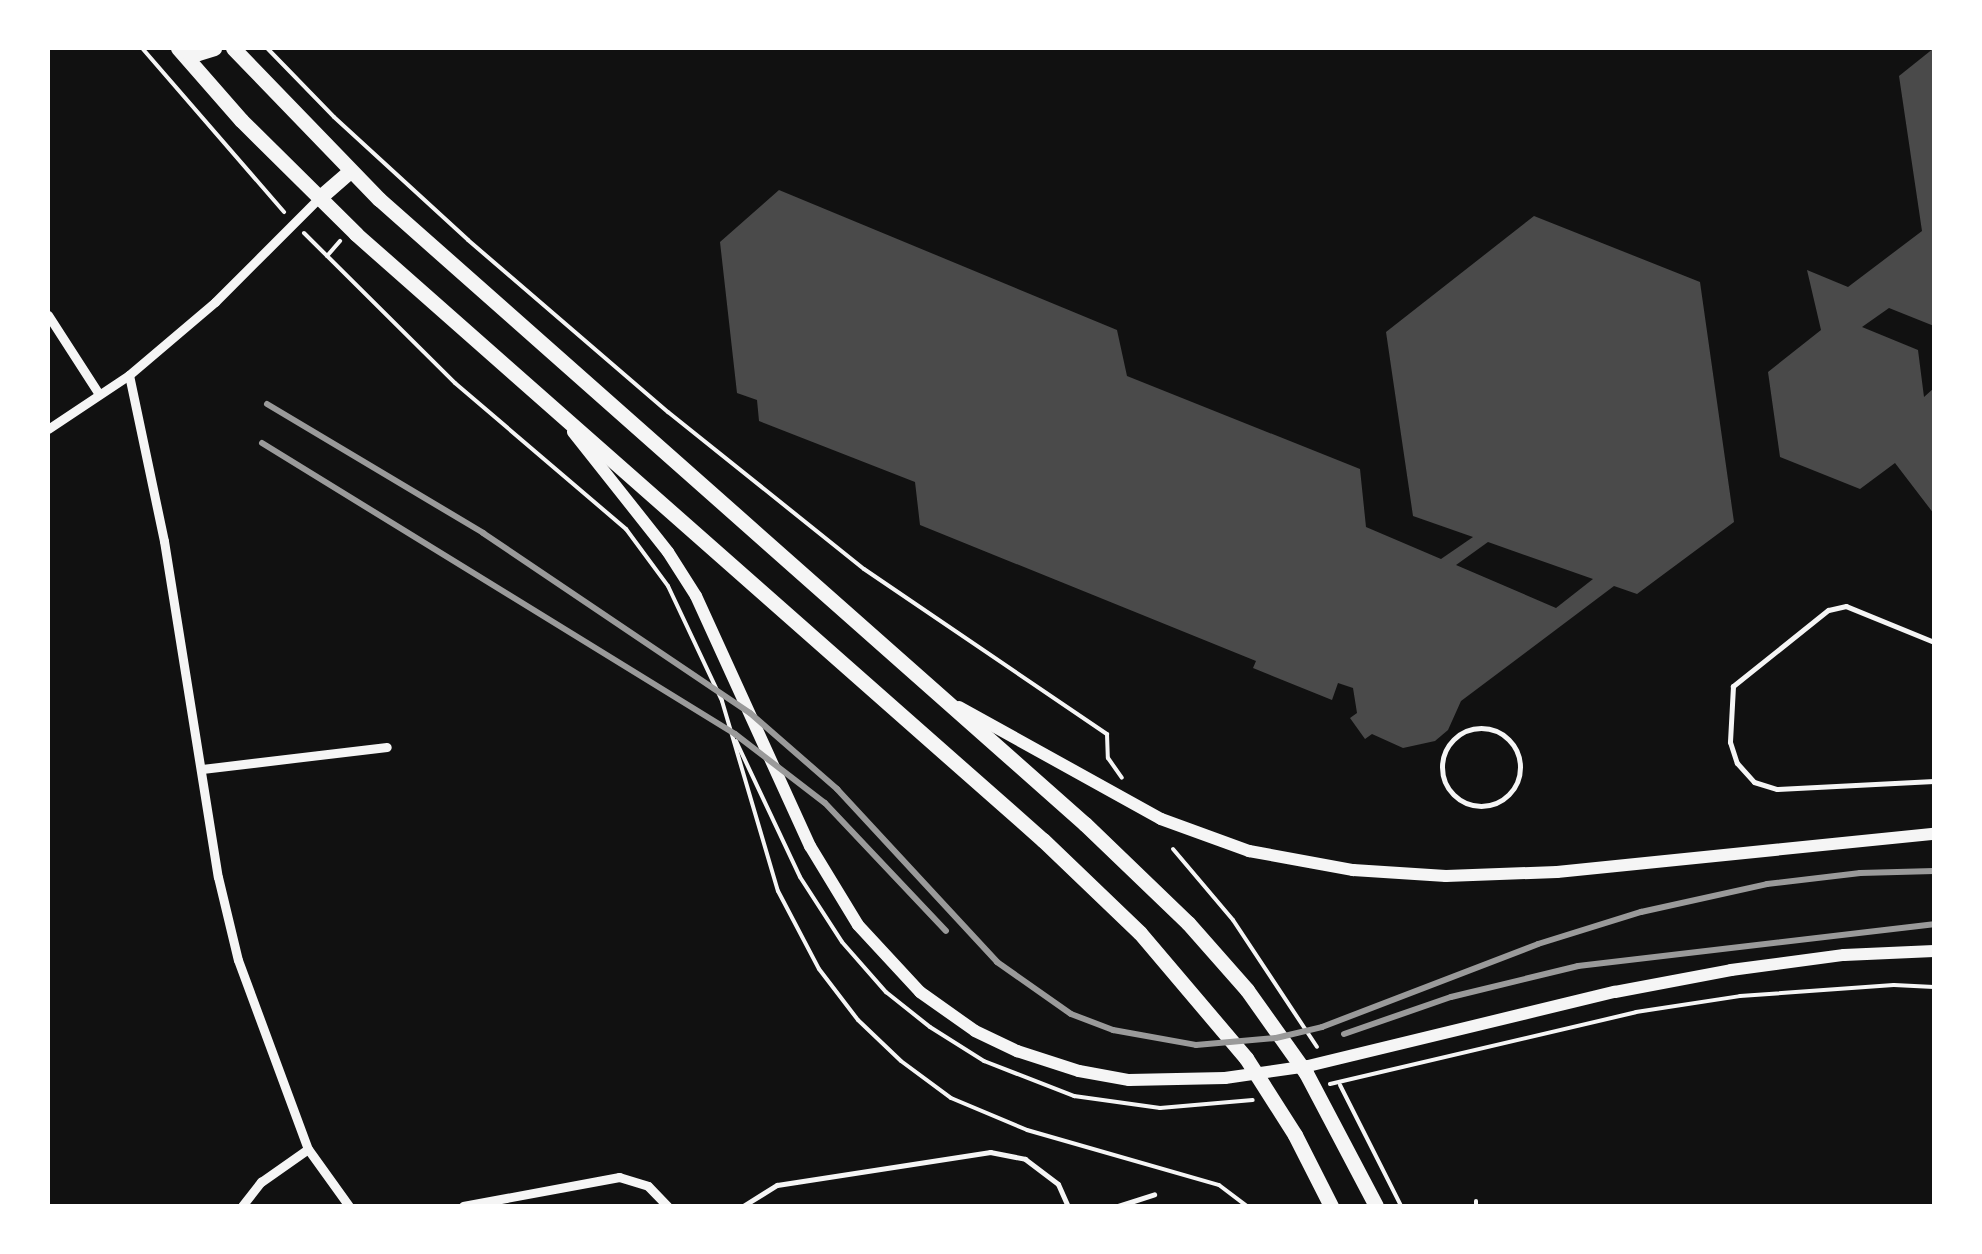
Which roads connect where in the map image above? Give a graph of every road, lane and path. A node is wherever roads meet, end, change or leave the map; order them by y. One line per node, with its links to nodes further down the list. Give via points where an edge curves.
1 (142, 48): 7 (path)
2 (214, 48): 5 (main road)
3 (233, 48): 6 (main road)
4 (267, 48): 20 (path, via 334,117 580,336 864,570 1107,734 1108,758)
5 (180, 49): 8 (main road)
6 (350, 171): 8 (main road); 16 (main road)
7 (264, 192)
8 (318, 198): 11 (street, via 215,302); 13 (main road)
9 (326, 256): 36 (path, via 455,383 626,529 668,586 732,732 778,891 819,969 858,1020 951,1098 1026,1130 1219,1185)
10 (48, 315): 12 (street)
11 (129, 375): 12 (street); 18 (street)
12 (99, 394): 14 (street)
13 (558, 415): 24 (main road, via 696,596 826,875 858,925 893,966 960,1021 1044,1062 1130,1080 1204,1081 1731,970); 37 (main road, via 1057,853 1182,977 1296,1135)
14 (48, 429)
15 (1934, 642): 19 (lane, via 1846,606 1828,610 1733,686 1730,742 1754,782 1777,789)
16 (943, 698): 22 (main road, via 1161,819 1250,851 1354,870 1446,876 1557,872); 38 (main road, via 1114,850 1236,976 1306,1072)
17 (387, 747): 18 (street)
18 (202, 769): 27 (street, via 238,960)
19 (1934, 781)
20 (1125, 783)
21 (1503, 799): 21 (lane, via 1519,772 1511,742 1488,728 1456,736 1444,752 1442,771 1453,794 1476,806)
22 (1934, 834)
23 (1173, 848): 25 (path, via 1234,920)
24 (1934, 951)
25 (1279, 994)
26 (1360, 1120): 39 (path)
27 (308, 1150): 29 (street, via 261,1182); 30 (street)
28 (1154, 1194): 35 (lane)
29 (242, 1206)
30 (349, 1206)
31 (463, 1206): 32 (street, via 619,1178 648,1186)
32 (667, 1206)
33 (742, 1206): 34 (lane, via 778,1185 990,1152 1025,1159 1058,1184)
34 (1068, 1206)
35 (1118, 1206)
36 (1247, 1206)
37 (1331, 1206)
38 (1376, 1206)
39 (1401, 1206)

